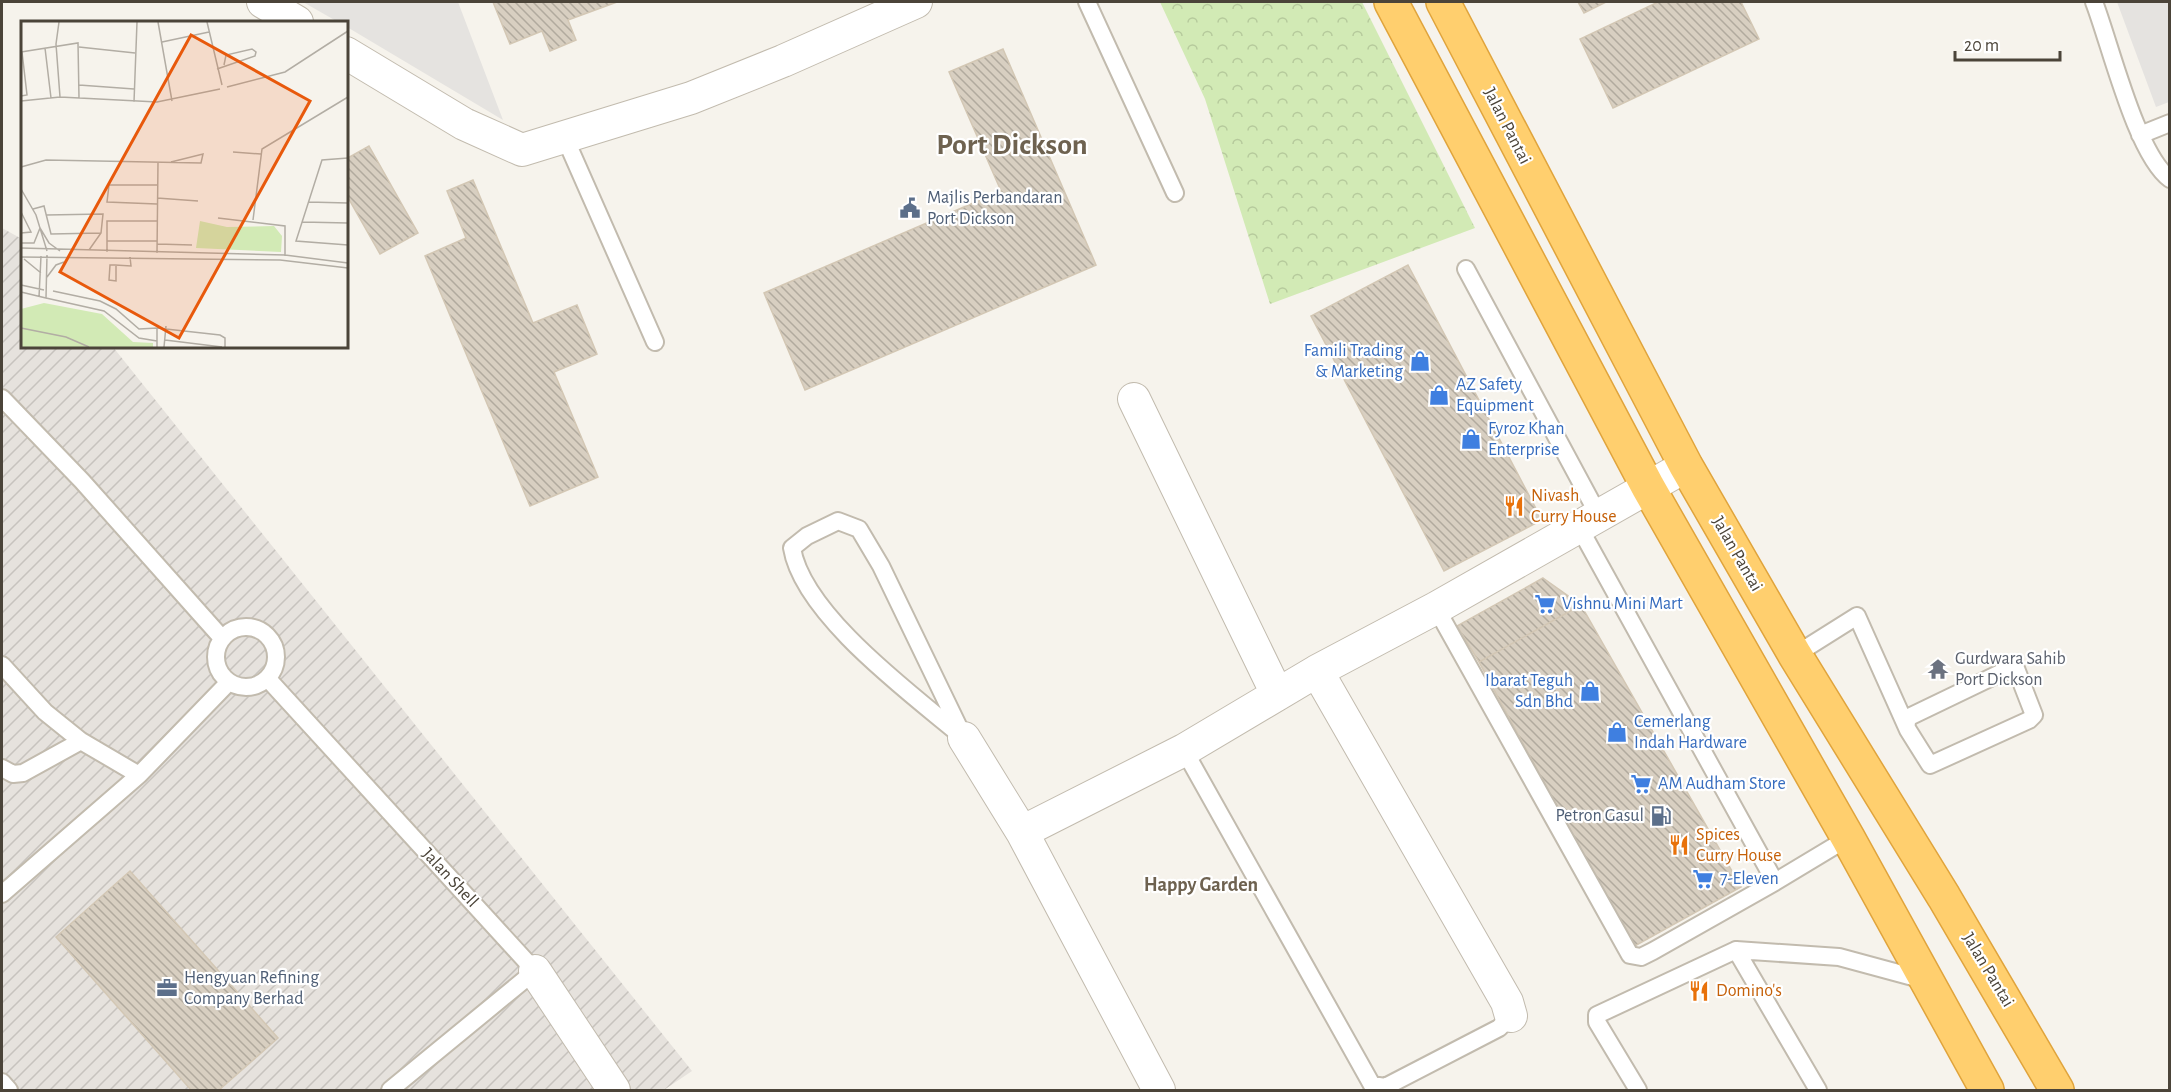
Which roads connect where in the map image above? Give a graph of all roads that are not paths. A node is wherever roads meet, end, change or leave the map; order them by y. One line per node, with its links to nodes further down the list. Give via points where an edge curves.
1 (263, 2): 7 (street)
2 (916, 2): 11 (street, via 691,98)
3 (1088, 2): 13 (lane)
4 (1391, 2): 19 (highway)
5 (1443, 2): 18 (highway, Jalan Pantai)
6 (2094, 2): 10 (lane)
7 (295, 21)
8 (348, 54): 11 (street, via 464,124 522,150)
9 (2169, 123): 10 (lane)
10 (2140, 135): 12 (lane, via 2161,172)
11 (565, 138): 15 (lane)
12 (2169, 178)
13 (1176, 193)
14 (1466, 269): 20 (lane)
15 (655, 342)
16 (2, 398): 22 (lane)
17 (1134, 399): 28 (street)
18 (1686, 465): 19 (street); 23 (highway, Jalan Pantai)
19 (1648, 487): 20 (street); 36 (highway)
20 (1589, 522): 21 (street); 37 (lane)
21 (1436, 608): 25 (street); 37 (lane, via 1630,955 1641,957 1653,951)
22 (221, 637): 26 (lane, via 243,626 267,633 278,656); 27 (lane, via 215,662)
23 (1795, 655): 29 (lane, via 1857,616); 43 (highway, Jalan Pantai)
24 (2, 665): 31 (lane, via 45,711)
25 (1317, 671): 28 (street); 42 (street, via 1507,1002)
26 (268, 679): 27 (lane, via 249,688); 40 (lane, Jalan Shell)
27 (228, 683): 34 (lane)
28 (1277, 694): 32 (street)
29 (1906, 723): 29 (lane, via 1907,718 2015,666 2034,715 1930,765)
30 (964, 738): 30 (lane, via 853,644 808,586 795,565 792,548 838,521 859,528); 35 (street)
31 (81, 741): 33 (lane, via 23,773 13,774); 34 (lane)
32 (1184, 750): 35 (street); 42 (lane, via 1372,1085 1385,1087 1499,1028)
33 (2, 768)
34 (139, 775): 38 (lane)
35 (1022, 832): 48 (street)
36 (1848, 837): 37 (lane); 41 (highway)
37 (1775, 882)
38 (2, 894)
39 (1736, 950): 41 (lane, via 1839,957); 49 (lane, via 1597,1015 1597,1022); 50 (lane)
40 (535, 971): 46 (lane); 47 (street, Jalan Shell)
41 (1928, 980): 51 (highway)
42 (1511, 1017)
43 (2038, 1058): 52 (highway, Jalan Pantai); 53 (highway)
44 (2, 1082): 45 (lane)
45 (9, 1090)
46 (390, 1090)
47 (614, 1090)
48 (1159, 1090)
49 (1638, 1090)
50 (1818, 1090)
51 (1987, 1090)
52 (2057, 1090)
53 (2074, 1090)

